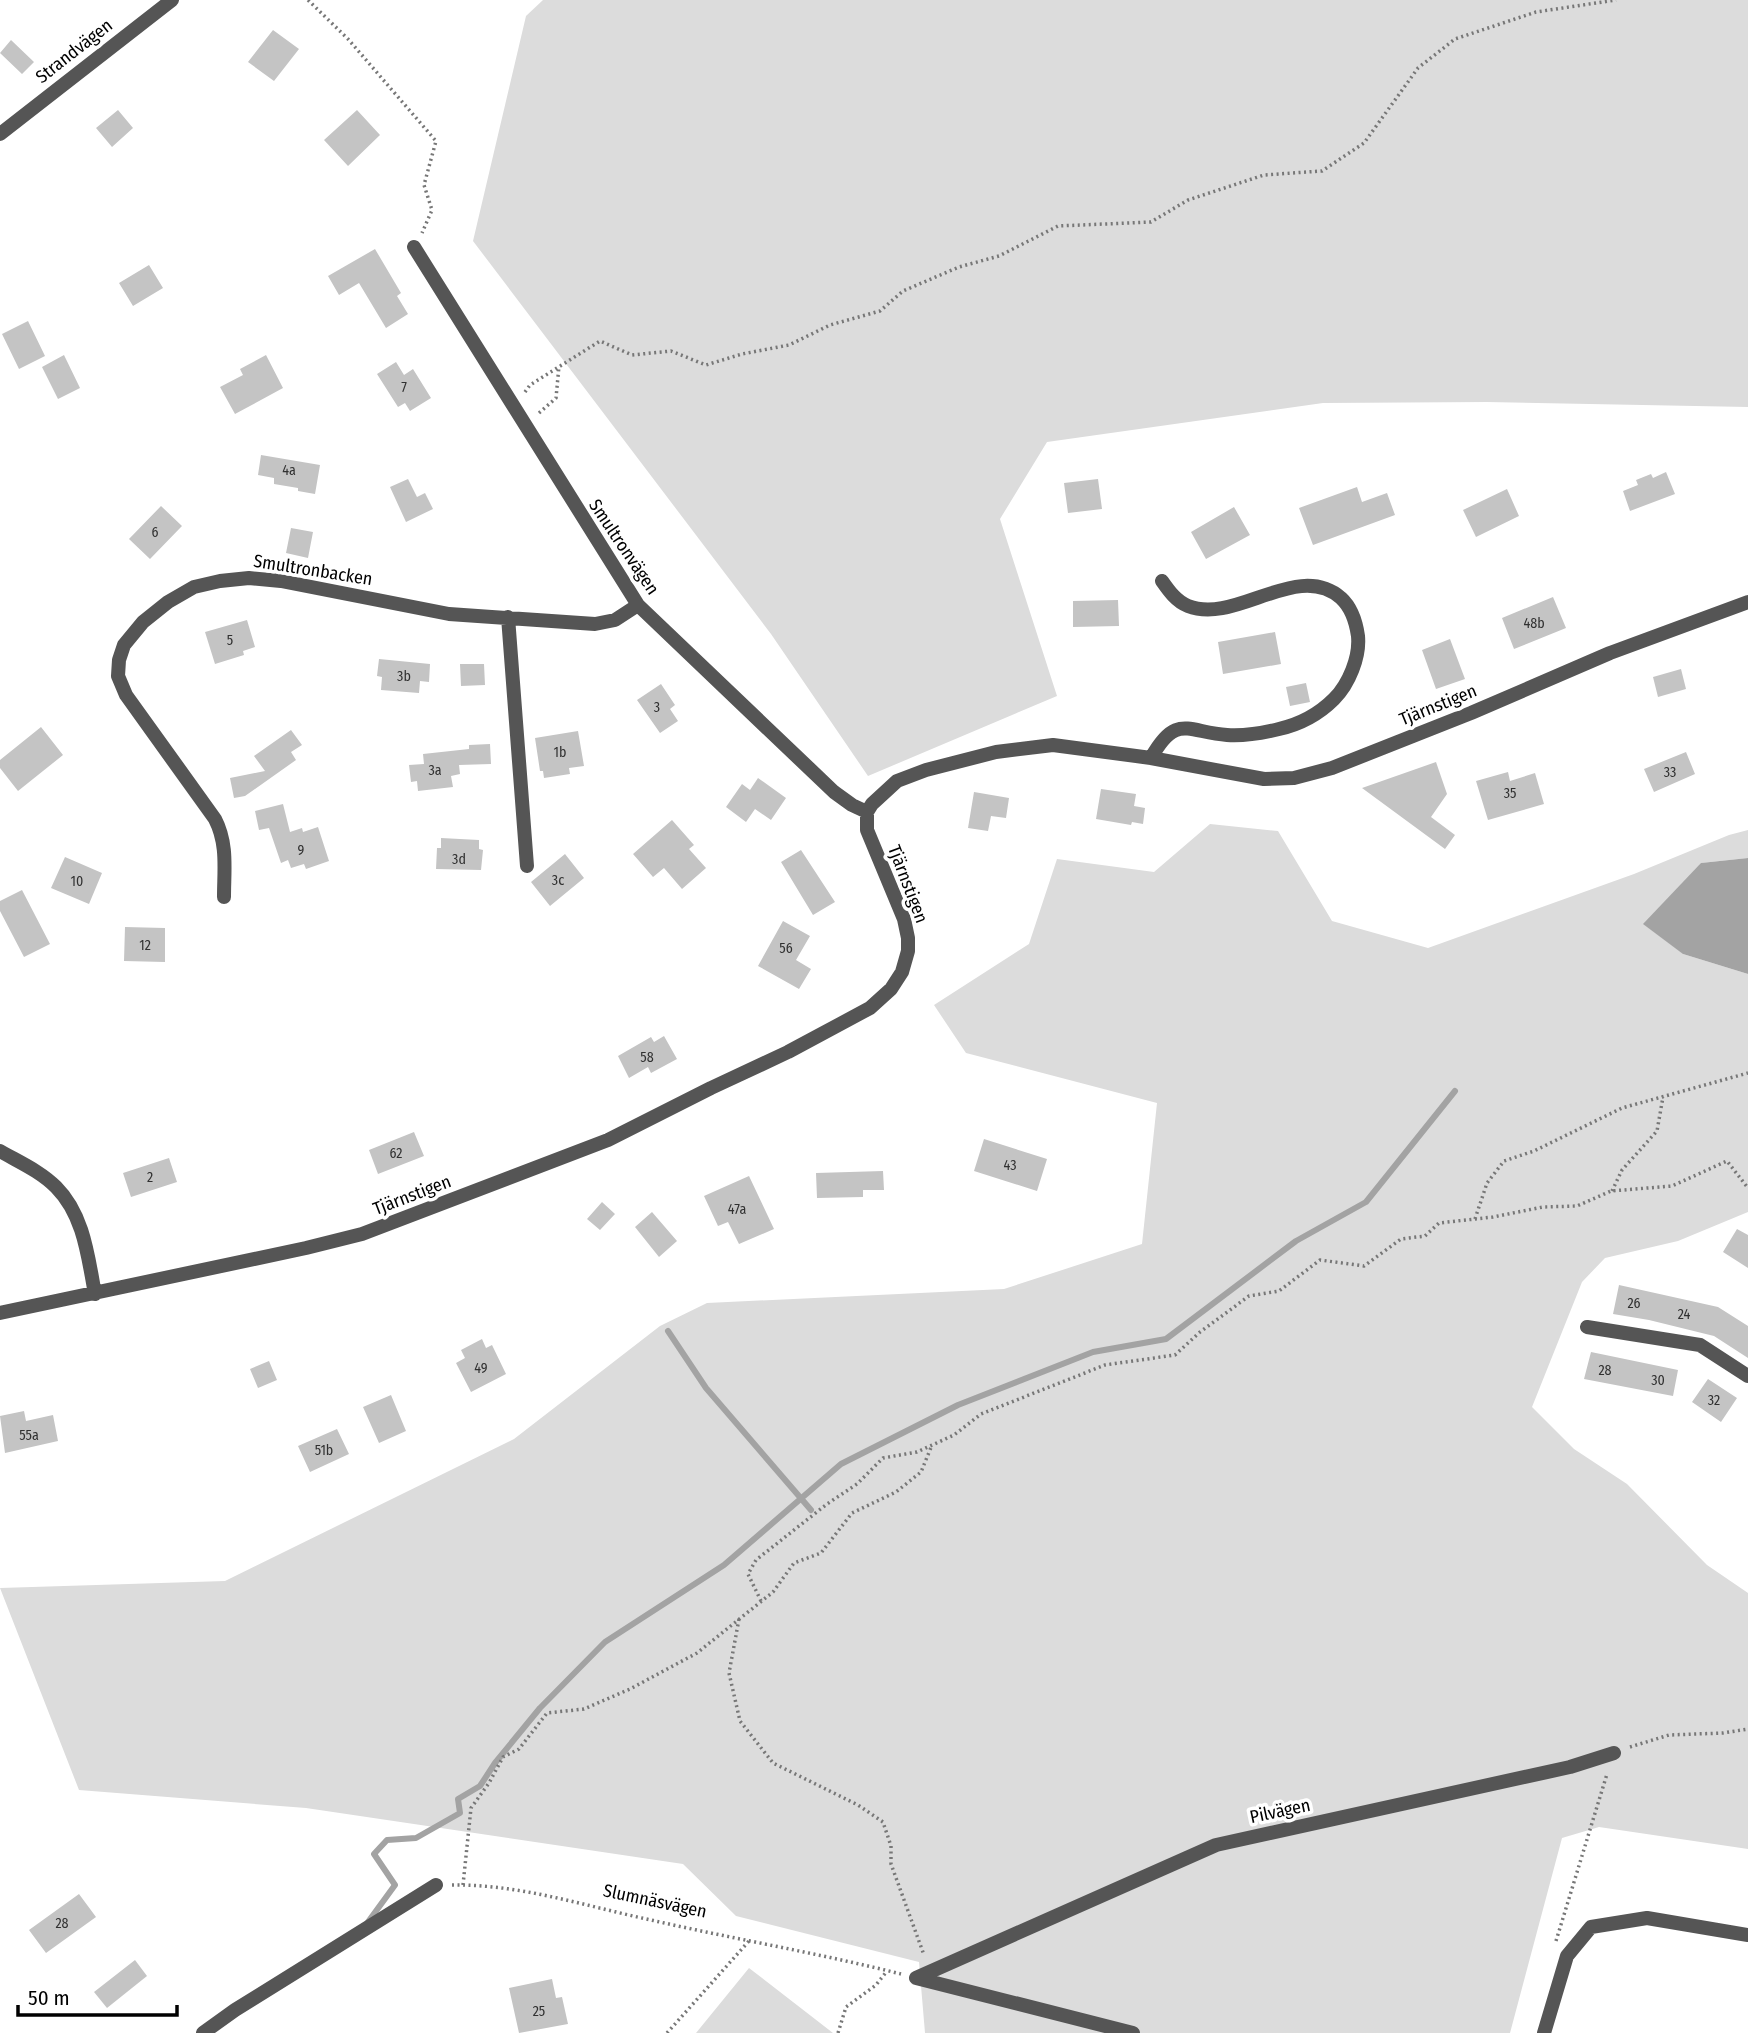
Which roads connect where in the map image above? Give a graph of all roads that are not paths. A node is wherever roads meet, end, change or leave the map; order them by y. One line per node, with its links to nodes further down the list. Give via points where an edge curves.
1 (172, 0): 2 (street, Strandvägen)
2 (0, 134)
3 (414, 247): 6 (street, Smultronvägen)
4 (1162, 581): 8 (street, via 1178,600 1203,609 1295,587 1318,587 1347,603 1358,641 1346,683 1322,711 1297,725 1269,732 1227,735 1181,727 1159,743)
5 (1748, 602): 8 (street, Tjärnstigen, via 1610,653 1332,768 1294,778 1264,779)
6 (638, 605): 7 (street, Smultronbacken, via 615,620 595,624); 9 (street, Smultronvägen, via 834,792)
7 (508, 617): 10 (street); 11 (street, Smultronbacken, via 449,614 249,578 194,587 144,622 124,645 118,676 126,695 222,833)
8 (1151, 758): 9 (street, Tjärnstigen, via 1054,745 996,752 897,781)
9 (867, 812): 13 (street, Tjärnstigen, via 867,830 908,938 902,972 870,1008 608,1140 395,1222 306,1248)
10 (527, 866)
11 (224, 897)
12 (0, 1151): 13 (street, via 41,1175 66,1200 80,1227)
13 (95, 1294): 14 (street, Tjärnstigen)
14 (0, 1313)
15 (1587, 1327): 16 (street, via 1700,1345)
16 (1748, 1376)
17 (1614, 1752): 21 (street, Pilvägen, via 1570,1767 1216,1845 923,1975)
18 (436, 1885): 20 (street)
19 (1748, 1935): 22 (street, via 1647,1918 1591,1927 1567,1956)
20 (203, 2033)
21 (1133, 2033)
22 (1544, 2033)

